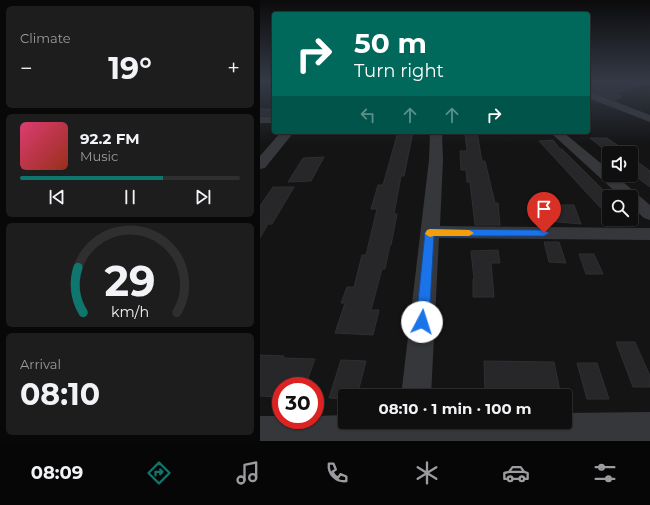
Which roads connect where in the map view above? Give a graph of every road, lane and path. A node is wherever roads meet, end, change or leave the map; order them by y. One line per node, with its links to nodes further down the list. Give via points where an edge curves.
1 (609, 103): 2 (street)
2 (650, 119)
3 (260, 120): 4 (street)
4 (272, 120)
5 (286, 134): 8 (street)
6 (436, 134): 12 (street)
7 (558, 134): 9 (street)
8 (260, 165)
9 (623, 190)
10 (638, 203): 11 (street)
11 (650, 214)
12 (430, 232): 13 (street); 14 (street)
13 (650, 234)
14 (417, 389)
15 (650, 428): 16 (street)
16 (413, 431): 17 (street)
17 (260, 432)

